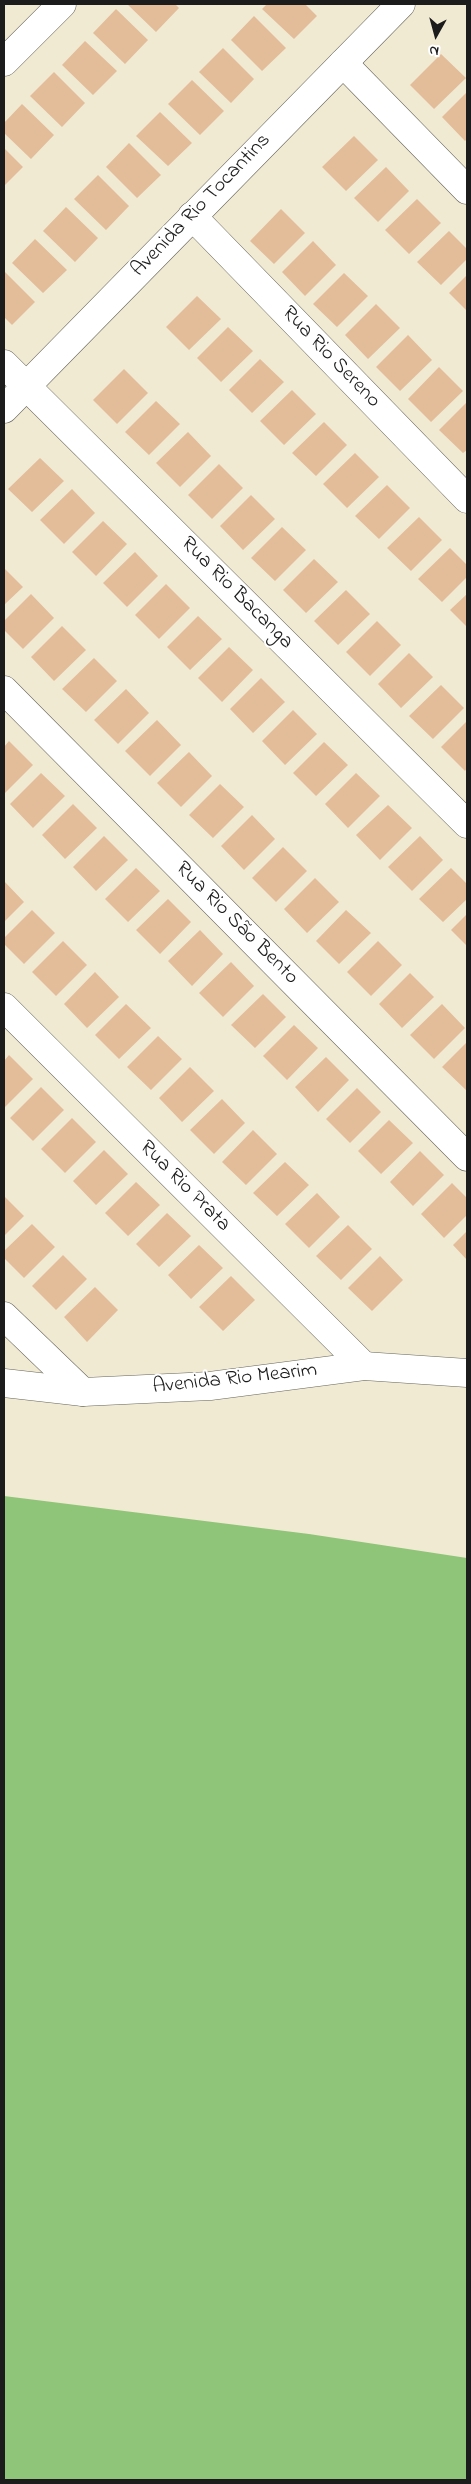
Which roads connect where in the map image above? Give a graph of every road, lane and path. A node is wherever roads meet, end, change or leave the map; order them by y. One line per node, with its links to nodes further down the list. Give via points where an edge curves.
1 (62, 4): 3 (street)
2 (401, 4): 4 (street, Avenida Rio Tocantins)
3 (4, 62)
4 (343, 63): 5 (street); 6 (street, Avenida Rio Tocantins)
5 (467, 190)
6 (192, 216): 8 (street, Avenida Rio Tocantins); 10 (street, Rua Rio Sereno)
7 (4, 364): 8 (street, Rua Rio Bacanga)
8 (26, 386): 9 (street, Avenida Rio Tocantins); 12 (street, Rua Rio Bacanga)
9 (4, 409)
10 (467, 499)
11 (4, 690): 14 (street, Rua Rio São Bento)
12 (467, 824)
13 (4, 1007): 16 (street, Rua Rio Prata)
14 (467, 1157)
15 (4, 1316): 19 (street)
16 (364, 1366): 17 (street, Avenida Rio Mearim); 19 (street, Avenida Rio Mearim, via 210,1386)
17 (467, 1374)
18 (4, 1383): 19 (street, Avenida Rio Mearim)
19 (83, 1392)

